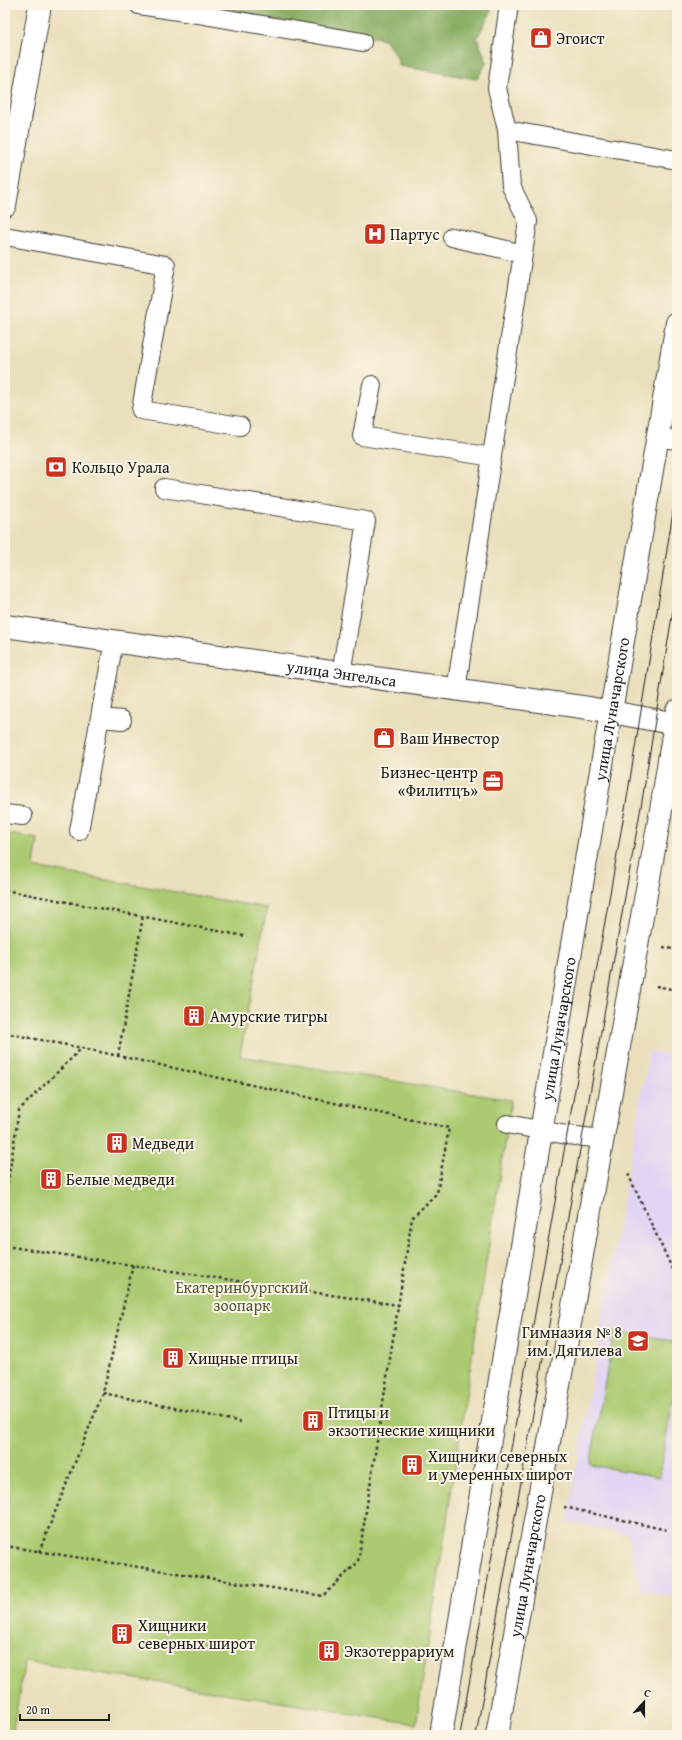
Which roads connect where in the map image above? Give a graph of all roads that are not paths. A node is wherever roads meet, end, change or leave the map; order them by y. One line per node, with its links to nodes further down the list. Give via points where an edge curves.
1 (40, 5): 8 (main road)
2 (139, 5): 4 (lane)
3 (509, 5): 6 (lane, via 497,88)
4 (199, 10): 5 (lane)
5 (362, 42)
6 (507, 130): 7 (lane); 11 (lane, via 511,186 528,221)
7 (677, 160)
8 (5, 205)
9 (5, 236): 14 (lane, via 166,265 141,410)
10 (452, 237): 11 (lane)
11 (523, 254): 16 (lane)
12 (677, 324): 15 (main road, улица Луначарского)
13 (372, 385): 16 (lane, via 362,436)
14 (240, 426)
15 (667, 439): 22 (main road, улица Луначарского)
16 (492, 457): 21 (lane)
17 (164, 488): 20 (lane, via 366,521)
18 (5, 626): 19 (main road, улица Энгельса)
19 (114, 641): 20 (main road, улица Энгельса); 23 (lane)
20 (341, 674): 21 (main road, улица Энгельса)
21 (456, 690): 22 (main road, улица Энгельса)
22 (611, 711): 24 (main road, улица Энгельса); 30 (main road, улица Луначарского)
23 (100, 718): 25 (lane); 28 (lane)
24 (676, 719): 31 (main road, улица Луначарского)
25 (122, 720)
26 (5, 814): 27 (lane)
27 (23, 816)
28 (79, 832)
29 (507, 1124): 30 (lane)
30 (541, 1130): 31 (lane); 32 (main road, улица Луначарского)
31 (603, 1139): 33 (main road, улица Луначарского)
32 (441, 1735)
33 (497, 1735)

